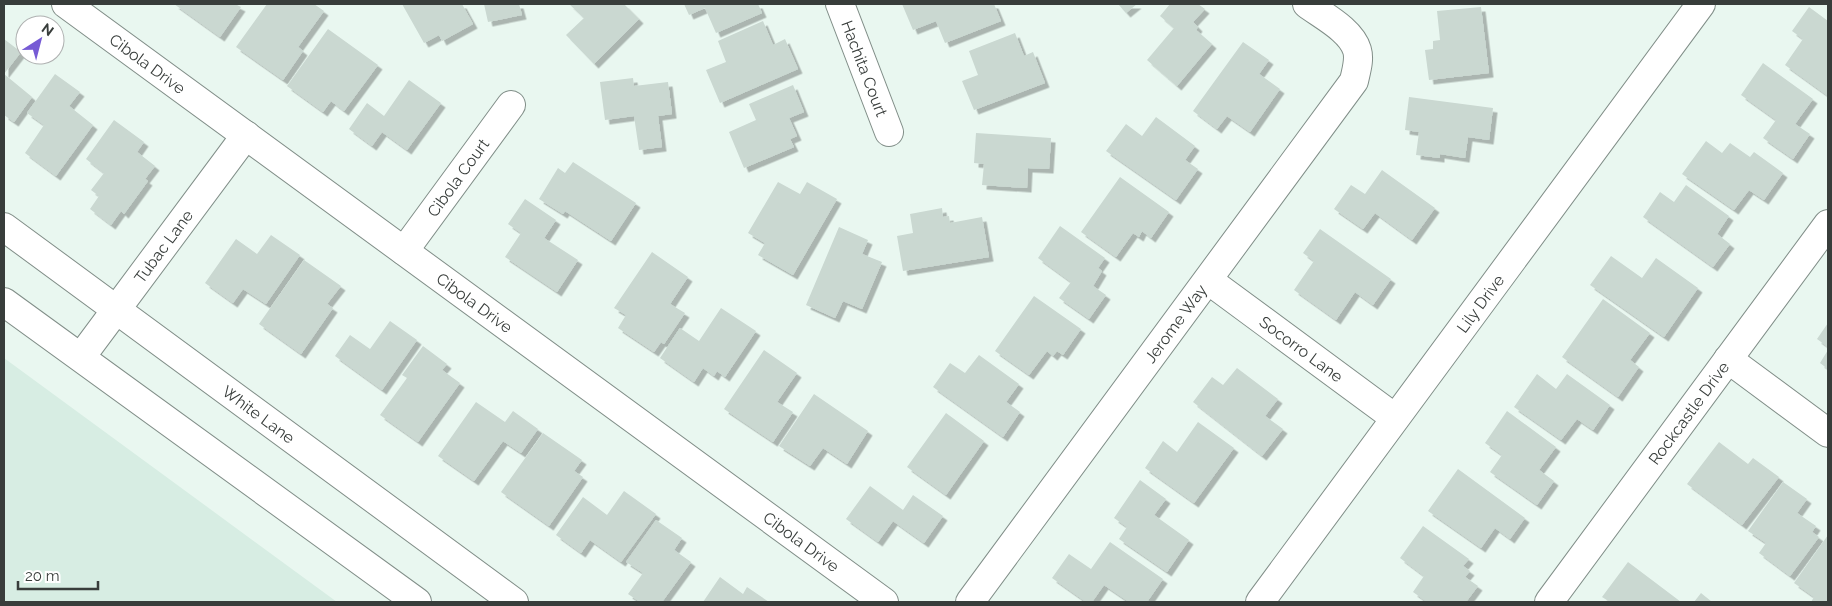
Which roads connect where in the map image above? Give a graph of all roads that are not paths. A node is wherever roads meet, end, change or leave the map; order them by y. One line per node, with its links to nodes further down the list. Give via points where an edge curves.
1 (66, 4): 5 (street, Cibola Drive)
2 (840, 4): 7 (street, Hachita Court)
3 (1308, 4): 12 (street, Jerome Way, via 1350,37 1357,50 1354,81)
4 (1701, 4): 17 (street, Lily Drive)
5 (93, 12): 8 (street, Cibola Drive)
6 (511, 105): 11 (street, Cibola Court)
7 (889, 132)
8 (246, 135): 11 (street, Cibola Drive); 14 (street, Tubac Lane)
9 (1828, 224): 16 (street, Rockcastle Drive)
10 (4, 227): 14 (street, White Lane)
11 (404, 251): 21 (street, Cibola Drive)
12 (1208, 280): 17 (street, Socorro Lane); 22 (street, Jerome Way)
13 (4, 302): 15 (street)
14 (116, 312): 15 (street, Tubac Lane); 20 (street, White Lane)
15 (81, 357): 19 (street)
16 (1728, 359): 18 (street); 24 (street, Rockcastle Drive)
17 (1395, 418): 23 (street, Lily Drive)
18 (1828, 433)
19 (417, 602)
20 (514, 602)
21 (884, 602)
22 (970, 602)
23 (1260, 602)
24 (1549, 602)

